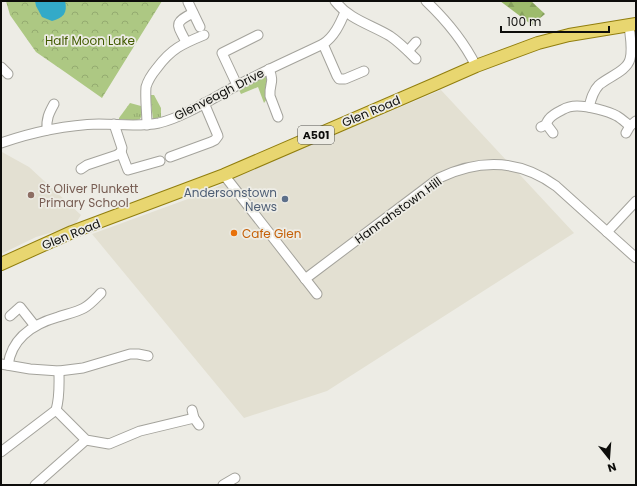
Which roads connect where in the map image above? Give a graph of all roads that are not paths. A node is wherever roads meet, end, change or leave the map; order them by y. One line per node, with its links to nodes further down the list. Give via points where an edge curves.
1 (334, 1): 4 (street)
2 (426, 1): 14 (street, via 449,25)
3 (188, 2): 5 (street)
4 (345, 12): 10 (street, Glenveagh Drive, via 336,31); 11 (street, via 389,36)
5 (193, 14): 8 (street, via 182,19 178,26); 8 (street, via 202,31)
6 (633, 25): 13 (street); 14 (main road, Glen Road / A501, via 569,35 538,43)
7 (258, 35): 19 (street, via 222,53)
8 (186, 42): 25 (street, via 170,52 147,83)
9 (416, 42): 11 (street)
10 (323, 44): 16 (street, Glenveagh Drive); 17 (street, via 339,79)
11 (408, 51): 12 (street)
12 (416, 59)
13 (633, 62): 22 (street, via 600,85)
14 (476, 66): 34 (main road, Glen Road / A501)
15 (1, 67): 18 (street)
16 (269, 69): 19 (street, Glenveagh Drive); 23 (street, via 272,77 270,96)
17 (364, 71)
18 (8, 74)
19 (238, 85): 20 (street, Glenveagh Drive)
20 (204, 103): 25 (street, Glenveagh Drive, via 170,119); 31 (street, via 218,136 211,142)
21 (54, 104): 27 (street, via 48,117)
22 (589, 108): 26 (street, via 611,113); 28 (street, via 569,107 554,115 544,126)
23 (278, 117)
24 (114, 124): 25 (street, Glenveagh Drive); 27 (street, Glenveagh Drive); 30 (street)
25 (147, 125)
26 (630, 127)
27 (47, 130): 29 (street, Glenveagh Drive)
28 (553, 133)
29 (1, 143)
30 (121, 152): 32 (street, via 128,170); 33 (street)
31 (170, 157)
32 (160, 160)
33 (81, 169)
34 (224, 175): 38 (main road, Glen Road / A501, via 72,232); 39 (street)
35 (636, 200): 36 (street)
36 (607, 232): 37 (street, Hannahstown Hill); 39 (street, Hannahstown Hill, via 543,177 498,164 477,166 439,178)
37 (636, 258)
38 (1, 264)
39 (305, 279): 41 (street)
40 (101, 293): 43 (street, via 84,308)
41 (317, 294)
42 (10, 316): 43 (street, via 20,307)
43 (35, 326): 45 (street, via 16,344)
44 (148, 356): 46 (street, via 130,354 83,368)
45 (4, 365): 46 (street)
46 (59, 371): 47 (street, via 60,393)
47 (56, 410): 49 (street); 50 (street)
48 (195, 418): 49 (street, via 140,431 109,444)
49 (86, 440): 52 (street)
50 (1, 452)
51 (235, 478): 53 (street)
52 (35, 485)
53 (224, 485)

